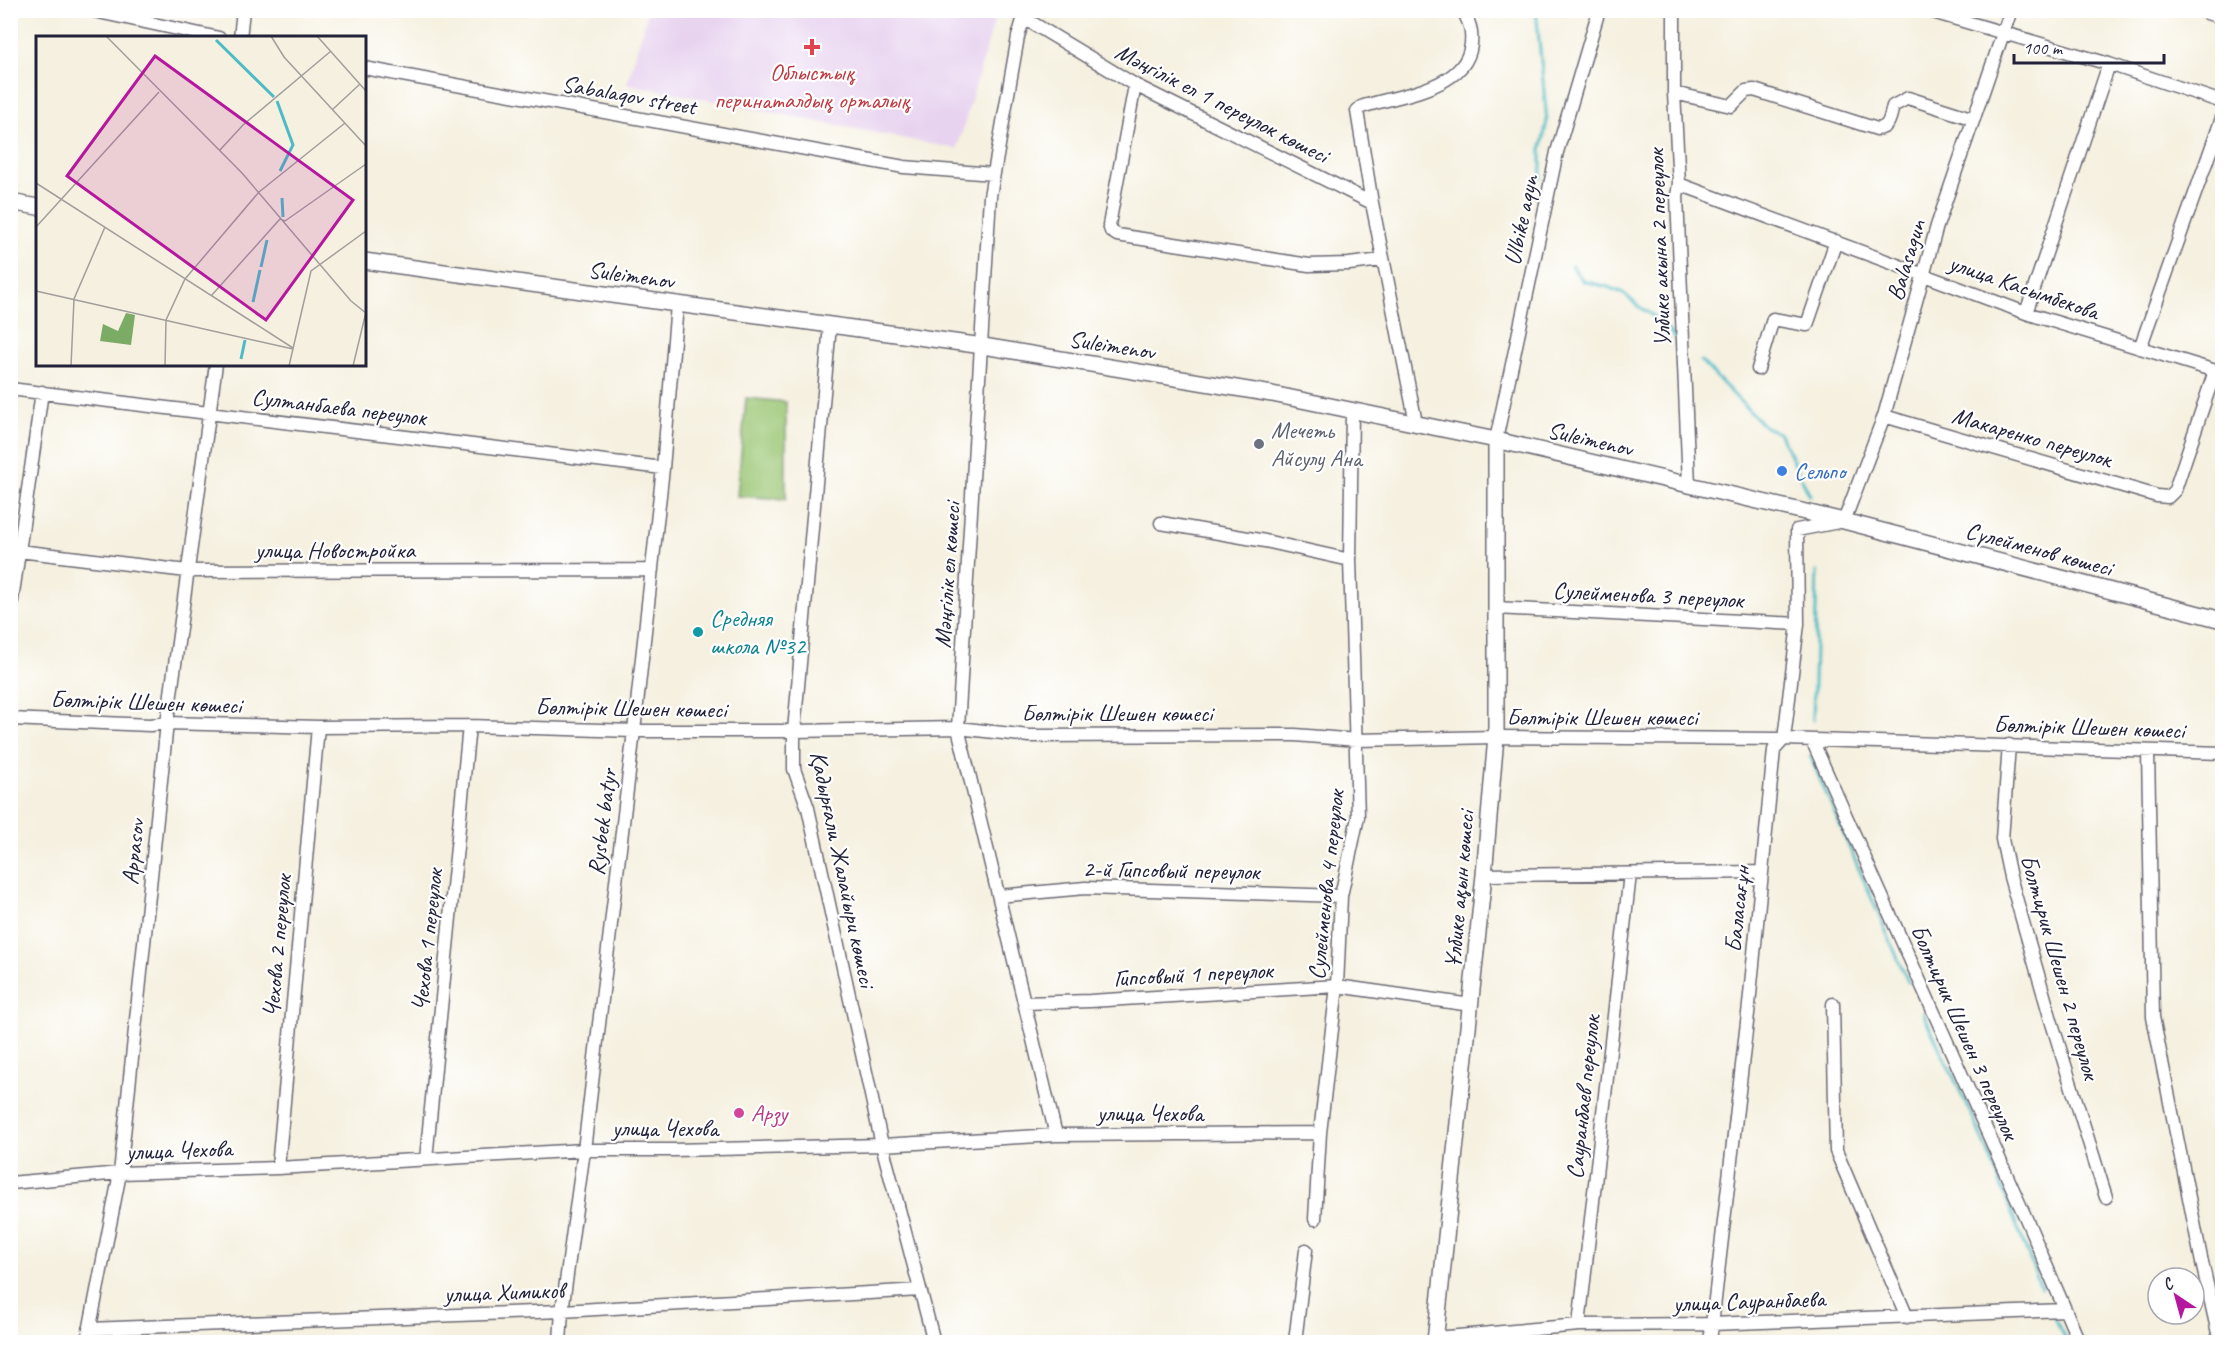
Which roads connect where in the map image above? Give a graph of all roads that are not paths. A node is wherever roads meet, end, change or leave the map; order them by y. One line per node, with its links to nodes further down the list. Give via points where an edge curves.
1 (89, 10): 12 (street)
2 (243, 10): 13 (street)
3 (1463, 10): 24 (street, Мәңгілік ел 1 переулок көшесі, via 1472,32 1469,56 1450,79 1357,111)
4 (1599, 10): 44 (street, Ulbike aqyn, via 1557,152)
5 (1674, 10): 17 (street, Улбике акына 2 переулок)
6 (1926, 10): 11 (street)
7 (2011, 10): 11 (street, Balasagun)
8 (2198, 10): 10 (street)
9 (1025, 14): 16 (street, Мәңгілік ел 1 переулок көшесі); 21 (street, Мәңгілік ел көшесі)
10 (2223, 18)
11 (2004, 32): 14 (street); 20 (street, Balasagun)
12 (210, 36)
13 (240, 36)
14 (2109, 64): 18 (street); 31 (street)
15 (366, 68): 21 (street, Sabalaqov street, via 904,167)
16 (1135, 85): 24 (street, Мәңгілік ел 1 переулок көшесі); 27 (street, via 1109,225 1117,235 1309,265)
17 (1674, 93): 20 (street, via 1731,106 1754,90 1877,129 1888,124 1893,106 1908,98); 22 (street, Улбике акына 2 переулок)
18 (2223, 102)
19 (2223, 118): 34 (street)
20 (1974, 119): 29 (street, Balasagun)
21 (993, 174): 33 (street, Мәңгілік ел көшесі)
22 (1679, 184): 26 (street, улица Касымбекова); 46 (street, Улбике акына 2 переулок)
23 (10, 202): 25 (main road)
24 (1372, 203): 27 (street, Мәңгілік ел 1 переулок көшесі)
25 (36, 207)
26 (1836, 241): 29 (street, улица Касымбекова); 36 (street, via 1807,325 1773,319)
27 (1382, 260): 43 (street, Мәңгілік ел 1 переулок көшесі)
28 (366, 261): 30 (main road, Suleimenov)
29 (1923, 274): 31 (street, улица Касымбекова); 42 (street, Balasagun)
30 (677, 305): 32 (main road, Suleimenov); 45 (street, Rysbek batyr)
31 (2026, 313): 34 (street, улица Касымбекова)
32 (830, 325): 33 (main road, Suleimenov); 64 (street, Қадырғали Жалайыри көшесі)
33 (983, 346): 40 (main road, Suleimenov); 62 (street, Мәңгілік ел көшесі)
34 (2140, 348): 37 (street, улица Касымбекова)
35 (216, 366): 41 (street, Appasov)
36 (1758, 369)
37 (2219, 372): 42 (street, Макаренко переулок, via 2175,490 2168,497)
38 (10, 389): 39 (street, Султанбаева переулок)
39 (42, 392): 41 (street, Султанбаева переулок); 49 (street)
40 (1352, 411): 43 (main road, Suleimenov); 51 (street, Сулейменова 4 переулок)
41 (210, 412): 45 (street, Султанбаева переулок); 53 (street, Appasov)
42 (1884, 416): 47 (street, Balasagun)
43 (1416, 423): 44 (main road, Suleimenov)
44 (1496, 440): 46 (main road, Suleimenov); 54 (main road, Ұлбике ақын көшесі)
45 (663, 468): 52 (street, Rysbek batyr)
46 (1689, 485): 47 (main road, Suleimenov)
47 (1844, 521): 56 (main road, Сүлейменов көшесі); 57 (street, Баласағұн, via 1797,530)
48 (1161, 523): 51 (street)
49 (16, 530): 50 (street)
50 (20, 551): 53 (street, улица Новостройка); 55 (street)
51 (1350, 560): 67 (street, Сулейменова 4 переулок)
52 (652, 570): 53 (street, улица Новостройка); 63 (street, Rysbek batyr)
53 (187, 571): 59 (street, Appasov)
54 (1496, 608): 57 (street, Сулейменова 3 переулок); 65 (main road, Ұлбике ақын көшесі)
55 (10, 614)
56 (2223, 620)
57 (1798, 624): 66 (street, Баласағұн)
58 (10, 719): 59 (street, Бөлтірік Шешен көшесі)
59 (167, 723): 61 (street, Бөлтірік Шешен көшесі); 87 (street, Appasov)
60 (469, 726): 61 (street, Бөлтірік Шешен көшесі); 63 (street, Бөлтірік Шешен көшесі); 85 (street, Чехова 1 переулок)
61 (318, 727): 86 (street, Чехова 2 переулок)
62 (958, 728): 64 (street, Бөлтірік Шешен көшесі); 67 (street, Бөлтірік Шешен көшесі, via 1029,736 1295,735); 75 (street, Мәңгілік ел көшесі)
63 (634, 731): 64 (street, Бөлтірік Шешен көшесі); 84 (street, Rysbek batyr)
64 (794, 731): 83 (street, Қадырғали Жалайыри көшесі, via 794,769 808,808)
65 (1496, 737): 66 (street, Бөлтірік Шешен көшесі); 67 (street, Бөлтірік Шешен көшесі); 74 (main road, Ұлбике ақын көшесі)
66 (1784, 739): 68 (street, Бөлтірік Шешен көшесі); 72 (street, Баласағұн, via 1774,750)
67 (1357, 740): 76 (street, Сулейменова 4 переулок, via 1358,818)
68 (1812, 740): 69 (street, Бөлтірік Шешен көшесі); 93 (street, Болтирик Шешен 3 переулок)
69 (2008, 745): 70 (street, Бөлтірік Шешен көшесі); 89 (street, Болтирик Шешен 2 переулок, via 2002,839 2010,877)
70 (2148, 751): 71 (street, Бөлтірік Шешен көшесі); 106 (street, via 2153,1017)
71 (2223, 753)
72 (1762, 872): 73 (street); 96 (street, Баласағұн)
73 (1630, 874): 74 (street); 97 (street, Сауранбаев переулок)
74 (1484, 875): 80 (main road, Ұлбике ақын көшесі)
75 (999, 896): 76 (street, 2-й Гипсовый переулок, via 1085,888); 78 (street, Мәңгілік ел көшесі)
76 (1341, 896): 77 (street, Сулейменова 4 переулок)
77 (1337, 986): 78 (street, Гипсовый 1 переулок); 80 (street, Гипсовый 1 переулок); 81 (street, Сулейменова 4 переулок)
78 (1024, 1003): 82 (street, Мәңгілік ел көшесі)
79 (1833, 1004): 95 (street, via 1836,1151)
80 (1471, 1005): 99 (main road, Ұлбике ақын көшесі)
81 (1320, 1133): 82 (street, улица Чехова); 90 (street, Сулейменова 4 переулок)
82 (1056, 1135): 83 (street, улица Чехова)
83 (882, 1145): 84 (street, улица Чехова); 92 (street, Қадырғали Жалайыри көшесі)
84 (584, 1150): 85 (street, улица Чехова); 94 (street, Rysbek batyr)
85 (426, 1159): 86 (street, улица Чехова)
86 (278, 1168): 87 (street, улица Чехова)
87 (120, 1173): 88 (street, улица Чехова); 98 (street, Appasov)
88 (10, 1183)
89 (2106, 1197)
90 (1315, 1219)
91 (1306, 1250): 103 (street)
92 (920, 1290): 94 (street, улица Химиков); 102 (street, Қадырғали Жалайыри көшесі)
93 (2064, 1310): 95 (street, улица Сауранбаева); 105 (street, Болтирик Шешен 3 переулок)
94 (562, 1311): 98 (street, улица Химиков); 101 (street, Rysbek batyr)
95 (1907, 1317): 96 (street, улица Сауранбаева)
96 (1712, 1324): 97 (street, улица Сауранбаева); 104 (street, Баласағұн)
97 (1579, 1325): 99 (street, улица Сауранбаева)
98 (89, 1329): 100 (street, Appasov)
99 (1436, 1340)
100 (87, 1342)
101 (560, 1342)
102 (934, 1342)
103 (1295, 1342)
104 (1710, 1342)
105 (2079, 1342)
106 (2220, 1342)

